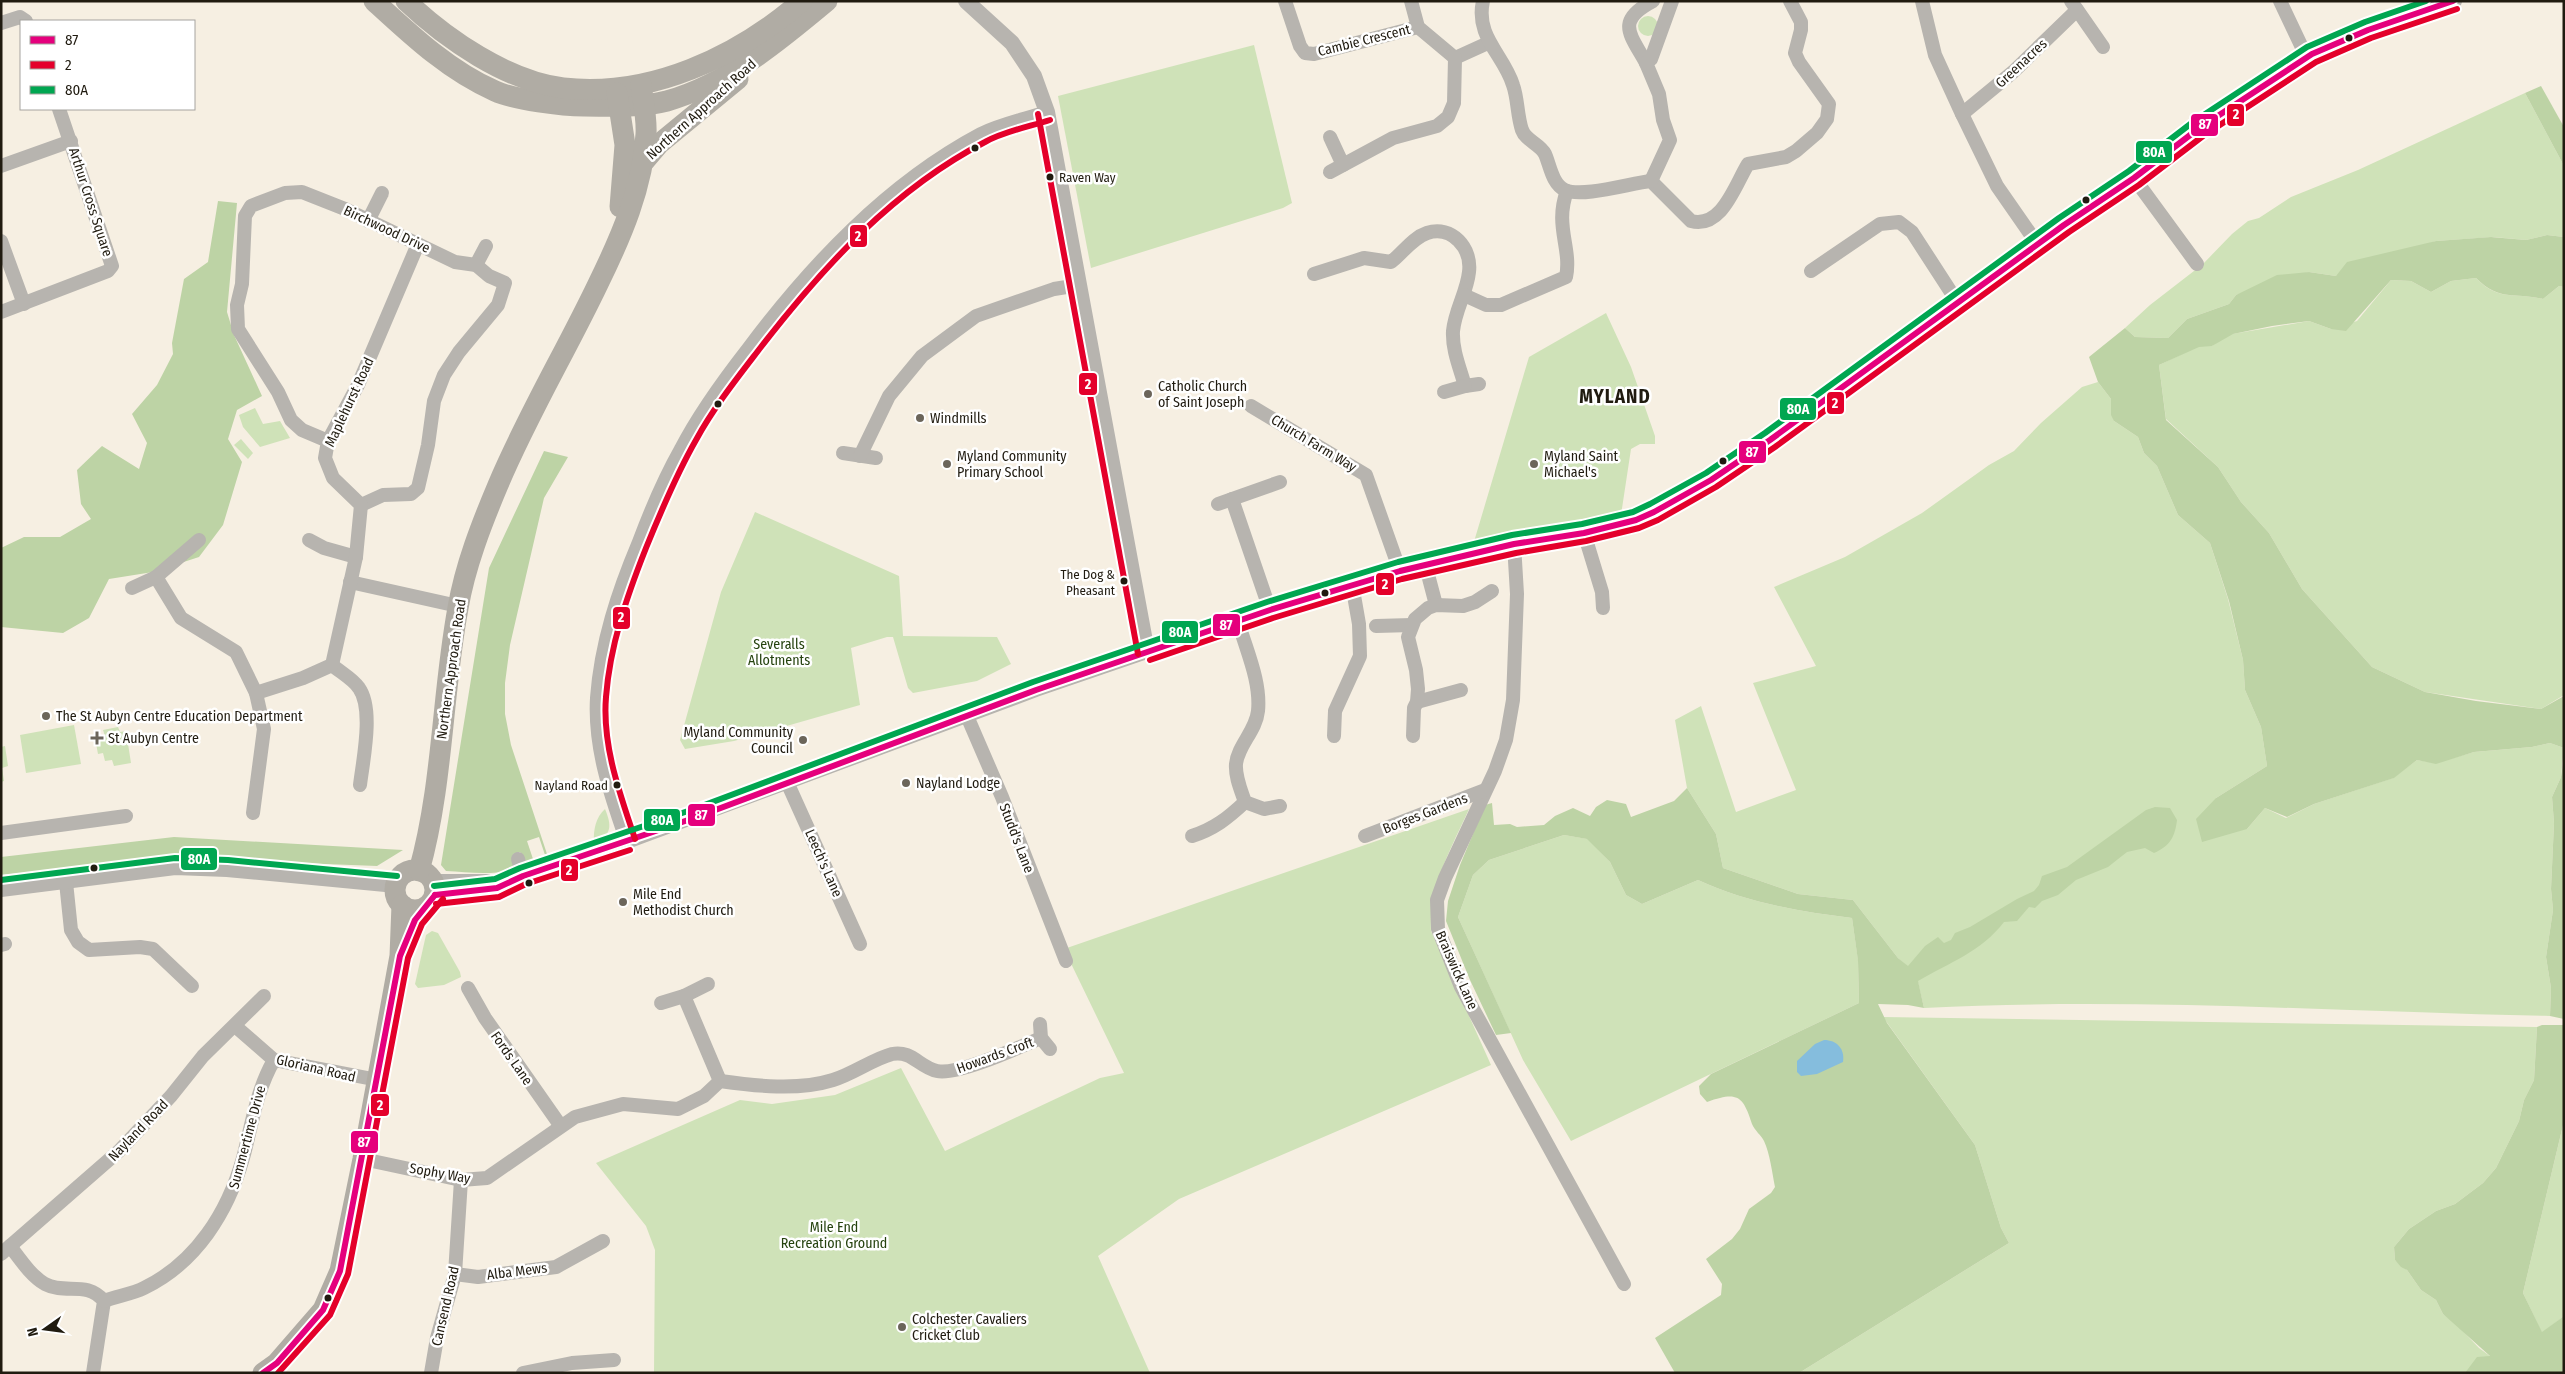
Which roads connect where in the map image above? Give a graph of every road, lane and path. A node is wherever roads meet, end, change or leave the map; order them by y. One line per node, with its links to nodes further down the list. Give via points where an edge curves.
1 (374, 1): 26 (main road, via 440,59 496,92 562,106)
2 (406, 1): 26 (main road, via 447,36 508,72 563,88)
3 (802, 1): 25 (main road, Northern Approach Road, via 751,40)
4 (827, 1): 21 (main road, Northern Approach Road)
5 (966, 1): 28 (street, via 1012,43 1034,76)
6 (1285, 1): 18 (street, Cambie Crescent, via 1305,53 1314,54)
7 (1411, 1): 18 (street, Cambie Crescent)
8 (1483, 1): 19 (street, via 1481,11)
9 (1653, 1): 24 (street, via 1638,9 1628,27)
10 (1672, 1): 24 (street, via 1651,59)
11 (1790, 1): 37 (street, via 1801,22 1802,30 1795,53 1798,62 1830,104 1827,119 1817,133 1786,157 1748,164 1722,210 1700,224 1691,221)
12 (1922, 1): 29 (street, via 1935,55)
13 (2280, 1): 23 (street)
14 (2454, 1): 23 (street, via 2349,37)
15 (2074, 5): 20 (street, Greenacres); 29 (street, Greenacres, via 2013,72)
16 (24, 20): 17 (street, via 20,17)
17 (2, 22)
18 (1418, 27): 22 (street, Cambie Crescent)
19 (1488, 43): 22 (street); 38 (street, via 1511,79 1522,131 1545,153 1551,172 1561,188)
20 (2102, 47)
21 (761, 55): 25 (main road, Northern Approach Road, via 728,76 666,101); 32 (main road, Northern Approach Road, via 736,81 650,153)
22 (1454, 58): 33 (street, via 1454,103 1448,117 1437,126 1393,138)
23 (2307, 58): 36 (street, via 2198,129)
24 (1646, 63): 37 (street, via 1659,94 1670,140)
25 (642, 95): 26 (main road); 32 (main road, Northern Approach Road, via 646,132)
26 (618, 97): 45 (main road, Northern Approach Road, via 625,154 619,217)
27 (59, 110): 31 (street, Arthur Cross Square)
28 (1047, 112): 50 (street); 102 (street, via 983,133 890,194 780,306 719,387 682,447 660,489 619,590 600,673 597,728 601,755)
29 (1962, 114): 43 (street, via 1997,186)
30 (1330, 137): 33 (street)
31 (71, 140): 34 (street); 53 (street, Arthur Cross Square, via 112,266 108,271)
32 (642, 164): 45 (main road, Northern Approach Road, via 627,218)
33 (1343, 165): 35 (street)
34 (1, 166)
35 (1330, 172)
36 (2134, 178): 43 (street); 46 (street)
37 (1651, 181): 38 (street, via 1590,192)
38 (1567, 191): 51 (street, via 1561,207 1561,230 1568,268 1566,276 1502,306 1486,305)
39 (382, 194): 40 (street)
40 (368, 221): 42 (street, Birchwood Drive); 57 (street, Birchwood Drive, via 302,192 285,194 251,206 245,216 238,329 278,392 291,420 302,430)
41 (1, 242): 53 (street)
42 (418, 244): 47 (street, Birchwood Drive, via 455,262); 57 (street, Maplehurst Road, via 358,385)
43 (2038, 245): 52 (street)
44 (486, 246): 47 (street)
45 (611, 257): 78 (main road, Northern Approach Road, via 498,484 475,546)
46 (2197, 264)
47 (476, 265): 64 (street, Birchwood Drive, via 505,283 498,305 444,375 434,401 418,488 411,494 384,495)
48 (1811, 271): 52 (street, via 1880,224 1899,222 1912,232)
49 (1314, 274): 51 (street, via 1364,258 1391,262 1415,239 1428,233 1443,232 1456,238 1466,249 1470,260)
50 (1079, 285): 59 (street, via 1054,289 976,316 922,356 889,396); 84 (street)
51 (1464, 294): 55 (street, via 1457,308 1454,348 1472,385)
52 (1958, 303): 65 (street, via 1711,480 1636,520)
53 (24, 304): 54 (street, Arthur Cross Square)
54 (1, 312)
55 (1444, 392)
56 (1251, 406): 71 (street, Church Farm Way, via 1366,475)
57 (328, 441): 64 (street, Maplehurst Road, via 325,458 333,478)
58 (843, 453): 59 (street)
59 (860, 456): 60 (street)
60 (876, 458)
61 (1280, 482): 62 (street)
62 (1232, 499): 63 (street); 80 (street)
63 (1218, 504)
64 (361, 505): 69 (street)
65 (1584, 533): 68 (street); 79 (street, via 1602,592)
66 (199, 540): 72 (street)
67 (309, 540): 69 (street)
68 (1514, 544): 70 (street); 94 (street, Braiswick Lane, via 1517,594 1514,700 1506,740)
69 (356, 557): 73 (street)
70 (1426, 566): 71 (street); 77 (street)
71 (1400, 571): 74 (street)
72 (156, 577): 75 (street); 87 (street, via 181,618 236,652)
73 (350, 582): 78 (street); 85 (street)
74 (1352, 584): 80 (street); 90 (street, via 1359,624 1360,656 1335,710)
75 (132, 588)
76 (1492, 591): 77 (street, via 1463,606)
77 (1436, 605): 82 (street, via 1428,608)
78 (458, 606): 108 (main road, Northern Approach Road)
79 (1603, 608)
80 (1270, 610): 81 (street)
81 (1238, 621): 84 (street); 95 (street, via 1257,686 1258,711 1254,728 1236,764)
82 (1412, 625): 83 (street); 88 (street, via 1408,638 1416,670)
83 (1376, 626)
84 (1147, 652): 89 (street)
85 (332, 665): 87 (street); 93 (street, via 360,688 365,709 366,737)
86 (1461, 690): 88 (street)
87 (256, 693): 97 (street, via 264,730 252,778)
88 (1417, 702): 91 (street)
89 (966, 716): 92 (street); 110 (street, Studd's Lane, via 1002,797)
90 (1334, 736)
91 (1413, 736)
92 (787, 782): 102 (street); 109 (street, Leech's Lane)
93 (360, 785)
94 (1485, 790): 101 (street, Borges Gardens); 128 (street, Braiswick Lane, via 1437,900 1438,928 1462,987)
95 (1245, 802): 96 (street, via 1264,809); 100 (street, via 1226,820)
96 (1280, 806)
97 (253, 813)
98 (126, 816): 99 (street)
99 (1, 833)
100 (1192, 836)
101 (1364, 836)
102 (627, 842): 104 (street)
103 (518, 859): 104 (street)
104 (520, 877): 108 (street, via 488,890)
105 (66, 882): 106 (street, via 175,867); 107 (street); 112 (street, via 71,930 78,942 89,950 153,949)
106 (396, 885): 108 (main road, via 396,896)
107 (1, 889)
108 (422, 892): 120 (main road, via 400,956)
109 (860, 944)
110 (1066, 961)
111 (708, 984): 115 (street)
112 (192, 986)
113 (468, 988): 122 (street, Fords Lane)
114 (264, 996): 117 (street, Nayland Road)
115 (684, 996): 116 (street); 121 (street)
116 (661, 1003)
117 (235, 1026): 119 (street, Gloriana Road); 126 (street, Nayland Road, via 203,1056 171,1096 119,1151)
118 (1050, 1049): 121 (street, Howards Croft, via 1040,1031 994,1058 950,1070 937,1072 906,1053 892,1054 832,1081 776,1088)
119 (274, 1060): 120 (street, Gloriana Road); 129 (street, Summertime Drive, via 262,1080 226,1207 202,1243 170,1272 144,1288)
120 (378, 1080): 123 (main road)
121 (720, 1081): 122 (street, via 704,1096 678,1109 623,1104 575,1118)
122 (560, 1126): 124 (street, Sophy Way, via 498,1172 487,1178)
123 (364, 1159): 124 (street, Sophy Way); 131 (main road, via 340,1271 322,1310)
124 (461, 1180): 127 (street, Cansend Road)
125 (603, 1242): 127 (street, Alba Mews, via 556,1266 478,1276)
126 (6, 1250): 129 (street, via 46,1284 88,1289)
127 (454, 1274): 133 (street, Cansend Road)
128 (1624, 1284)
129 (104, 1301): 132 (street)
130 (614, 1360): 134 (street, via 572,1363)
131 (274, 1369)
132 (93, 1373)
133 (431, 1373)
134 (523, 1373)

